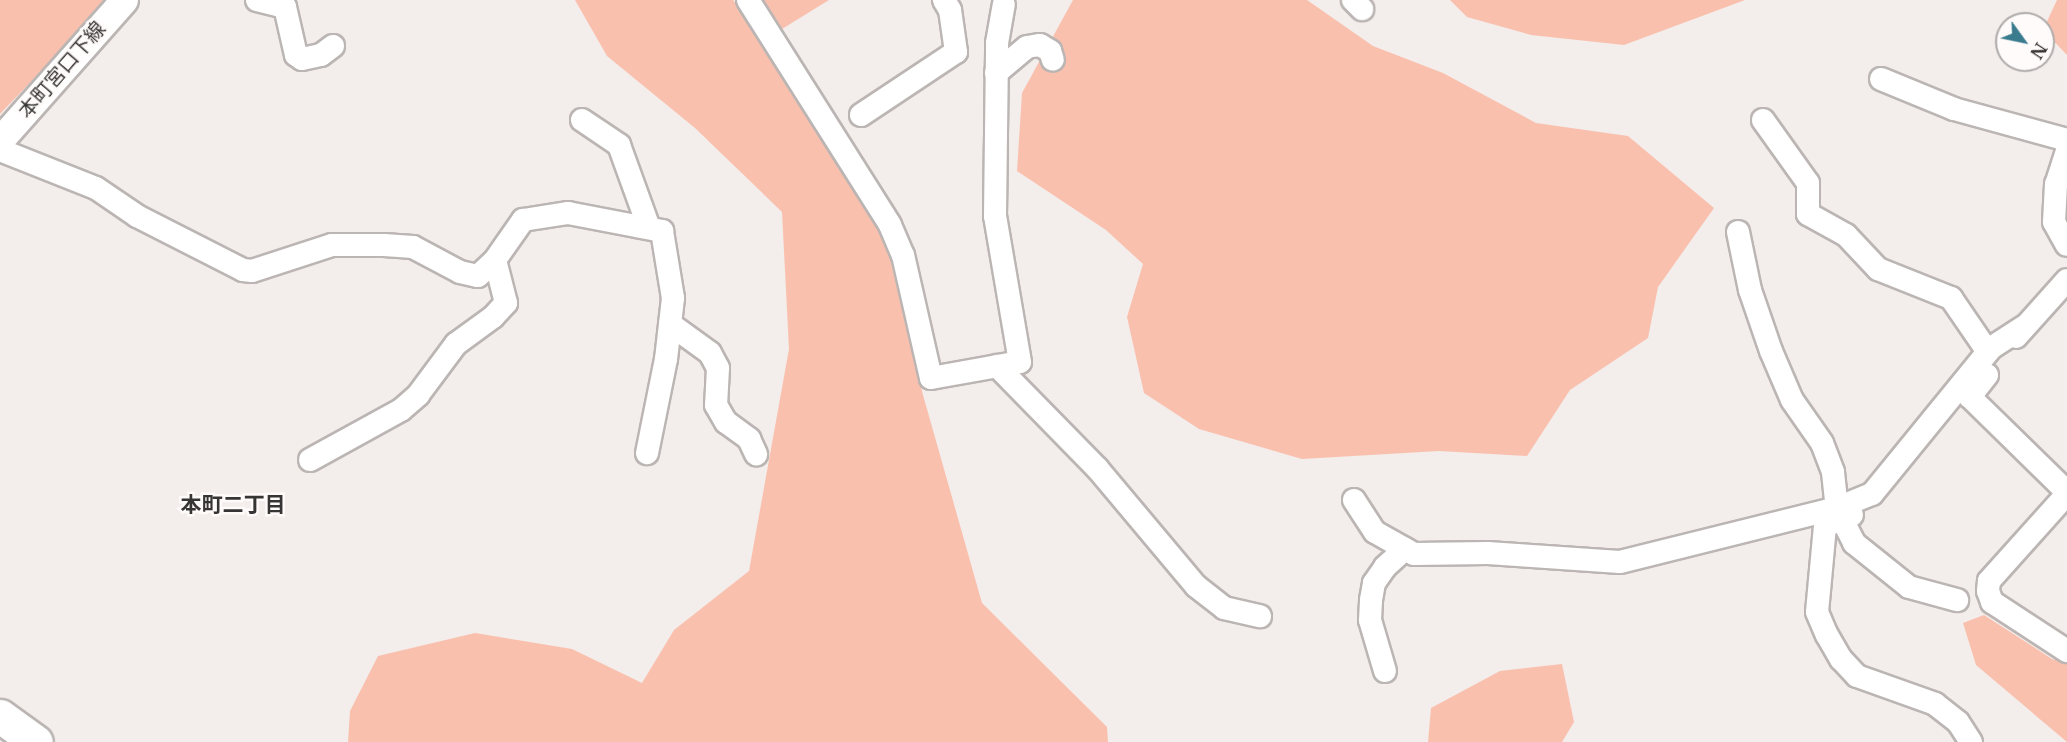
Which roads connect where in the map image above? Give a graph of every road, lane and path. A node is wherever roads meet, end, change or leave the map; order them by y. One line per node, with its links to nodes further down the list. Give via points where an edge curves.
1 (124, 0): 13 (street, 本町宮口下線)
2 (258, 0): 6 (street, via 285,7 296,55 302,59 321,55)
3 (748, 0): 25 (street, via 890,225 903,255 931,378)
4 (944, 0): 10 (street, via 950,10 956,52)
5 (1004, 5): 8 (street)
6 (333, 46)
7 (1053, 60): 8 (street, via 1050,51 1040,45 1027,47)
8 (996, 74): 25 (street, via 995,216 1020,362)
9 (1881, 79): 14 (street, via 1954,109)
10 (861, 115)
11 (582, 120): 17 (street, via 619,145)
12 (1763, 120): 24 (street, via 1808,183 1808,214 1846,235 1878,269 1939,290 1951,298)
13 (0, 140)
14 (2067, 140)
15 (0, 150): 20 (street, via 96,188 137,216 243,270 252,272 332,245 413,247 460,272 478,276)
16 (2067, 151): 19 (street, via 2056,184 2054,222)
17 (649, 228): 20 (street, via 568,213 544,215 523,220); 22 (street, via 662,231 673,297)
18 (1738, 232): 31 (street, via 1750,290 1771,351 1792,400 1822,443 1833,472)
19 (2067, 245)
20 (495, 260): 28 (street, via 506,303 456,344 418,395 401,410)
21 (2067, 280): 23 (street)
22 (670, 324): 26 (street); 27 (street, via 710,353 718,368 716,405 726,422 749,439)
23 (2025, 326): 24 (street); 29 (street, via 1970,397)
24 (1988, 352): 31 (street, via 1872,494 1876,498 1869,509)
25 (997, 366): 34 (street, via 1097,468 1196,586 1224,608)
26 (647, 453)
27 (756, 454)
28 (310, 460)
29 (2067, 493): 35 (street, via 1989,581 1988,591 1992,602)
30 (1354, 500): 32 (street, via 1375,532)
31 (1839, 514): 32 (street, via 1620,562 1488,552 1414,554); 33 (street, via 1854,543 1909,587); 39 (street, via 1825,526 1817,612 1841,659 1857,676 1935,704 1958,722)
32 (1405, 549): 36 (street, via 1374,583 1371,600 1370,620)
33 (1957, 600)
34 (1260, 616)
35 (2067, 651)
36 (1385, 671)
37 (0, 716): 38 (main road)
38 (36, 742)
39 (1971, 742)

